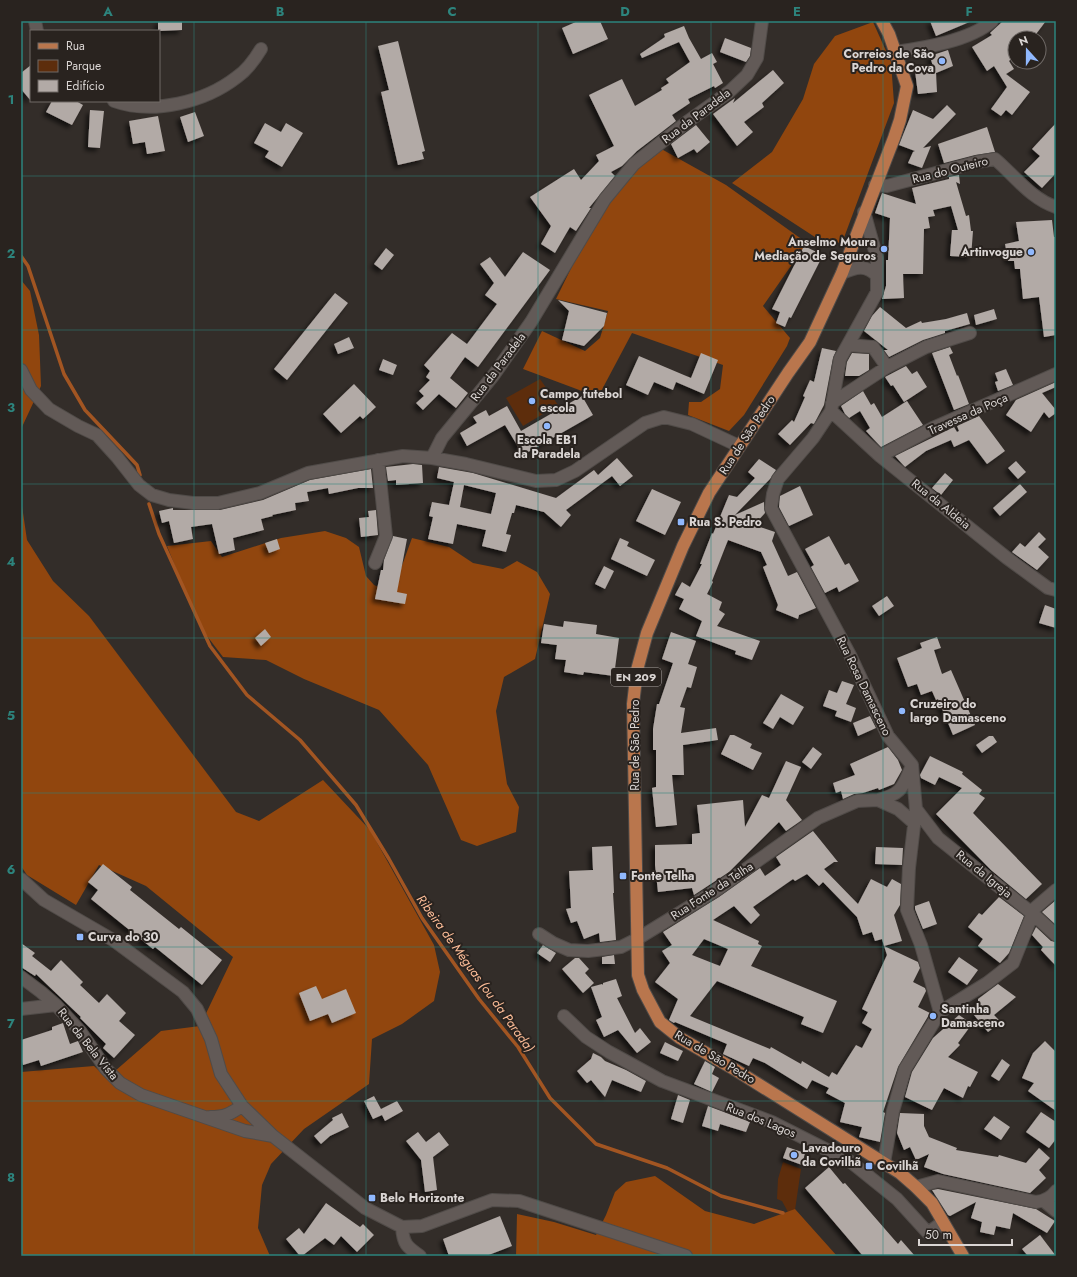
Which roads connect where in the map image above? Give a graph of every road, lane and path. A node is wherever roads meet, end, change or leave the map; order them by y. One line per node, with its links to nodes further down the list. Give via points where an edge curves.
1 (762, 21): 20 (street, Rua da Paradela, via 757,58 747,75 729,92 634,164 605,199 531,322 494,376 442,438)
2 (882, 21): 5 (main road, Rua de São Pedro / EN 209)
3 (992, 21): 5 (street, via 955,40)
4 (261, 49): 6 (street, via 238,77 192,100 160,107)
5 (895, 52): 7 (main road, Rua de São Pedro / EN 209, via 906,86 900,120)
6 (117, 102)
7 (875, 185): 8 (street, Rua do Outeiro, via 887,186 995,159 1046,204); 9 (main road, Rua de São Pedro / EN 209)
8 (1056, 207)
9 (864, 212): 10 (main road, Rua de São Pedro / EN 209); 11 (street, Rua Rosa Damasceno, via 877,258)
10 (842, 273): 11 (street, via 854,268 867,268); 18 (main road, Rua de São Pedro / EN 209, via 810,342)
11 (877, 276): 13 (street, Rua Rosa Damasceno, via 877,292)
12 (970, 332): 14 (street, via 926,347)
13 (848, 345): 14 (street, via 873,347); 17 (street, Rua Rosa Damasceno, via 840,359)
14 (888, 366): 17 (street)
15 (21, 370): 21 (street, via 30,390 49,409 97,435 139,485 152,495 193,503 218,502 260,493 308,473)
16 (1056, 374): 19 (street, Travessa da Poça, via 933,428)
17 (831, 407): 19 (street, Rua da Aldeia); 24 (street, Rua Rosa Damasceno, via 813,438 778,479 771,508 850,655 888,736)
18 (739, 446): 20 (street, via 692,424 664,417 645,423 575,471 556,480 536,481); 33 (main road, Rua de São Pedro / EN 209, via 709,493 683,546 647,633 637,670 634,704)
19 (880, 456): 23 (street, Rua da Aldeia, via 1042,584)
20 (432, 458): 21 (street, via 403,456)
21 (378, 460): 22 (street, via 386,536)
22 (375, 563)
23 (1056, 590)
24 (912, 765): 25 (street, Rua Fonte da Telha, via 902,788 891,797); 26 (street)
25 (878, 800): 27 (street, Rua Fonte da Telha, via 898,809); 33 (street, Rua Fonte da Telha, via 857,801 818,818 715,891)
26 (916, 810): 27 (street); 30 (street, Rua da Igreja, via 938,838)
27 (914, 823): 37 (street, via 907,910)
28 (21, 879): 39 (street, via 44,900 113,940 183,992 197,1009 211,1039 222,1074)
29 (1056, 890): 30 (street, via 1035,908)
30 (1033, 914): 32 (street, Rua da Igreja); 37 (street, via 1013,963 987,983)
31 (539, 934): 33 (street, Rua Fonte da Telha, via 569,950 588,951 621,946)
32 (1056, 934)
33 (637, 939): 42 (main road, Rua de São Pedro / EN 209, via 638,975 642,990 660,1022 680,1038)
34 (21, 977): 35 (street, Rua da Bela Vista)
35 (56, 1005): 36 (street); 40 (street, Rua da Bela Vista, via 80,1031 106,1069 120,1083 141,1095)
36 (21, 1009)
37 (940, 1012): 42 (street, via 905,1069 893,1111)
38 (564, 1016): 47 (street, Rua dos Lagos, via 586,1037 608,1052 662,1081 772,1122 851,1162 897,1198 928,1233)
39 (242, 1106): 40 (street, Rua da Bela Vista, via 220,1117); 41 (street)
40 (205, 1116): 41 (street, Rua da Bela Vista, via 245,1131)
41 (273, 1136): 48 (street, via 365,1208)
42 (884, 1163): 43 (main road, Rua de São Pedro / EN 209)
43 (916, 1187): 45 (street, via 938,1181 1036,1202); 47 (main road, Rua de São Pedro / EN 209, via 932,1204)
44 (1056, 1191): 45 (street)
45 (1044, 1201): 46 (street)
46 (1056, 1211)
47 (943, 1222): 51 (main road, Rua de São Pedro / EN 209)
48 (402, 1227): 49 (street, via 403,1240 409,1249); 50 (street, via 422,1226 492,1200 519,1201)
49 (420, 1256)
50 (686, 1256)
51 (963, 1256)

